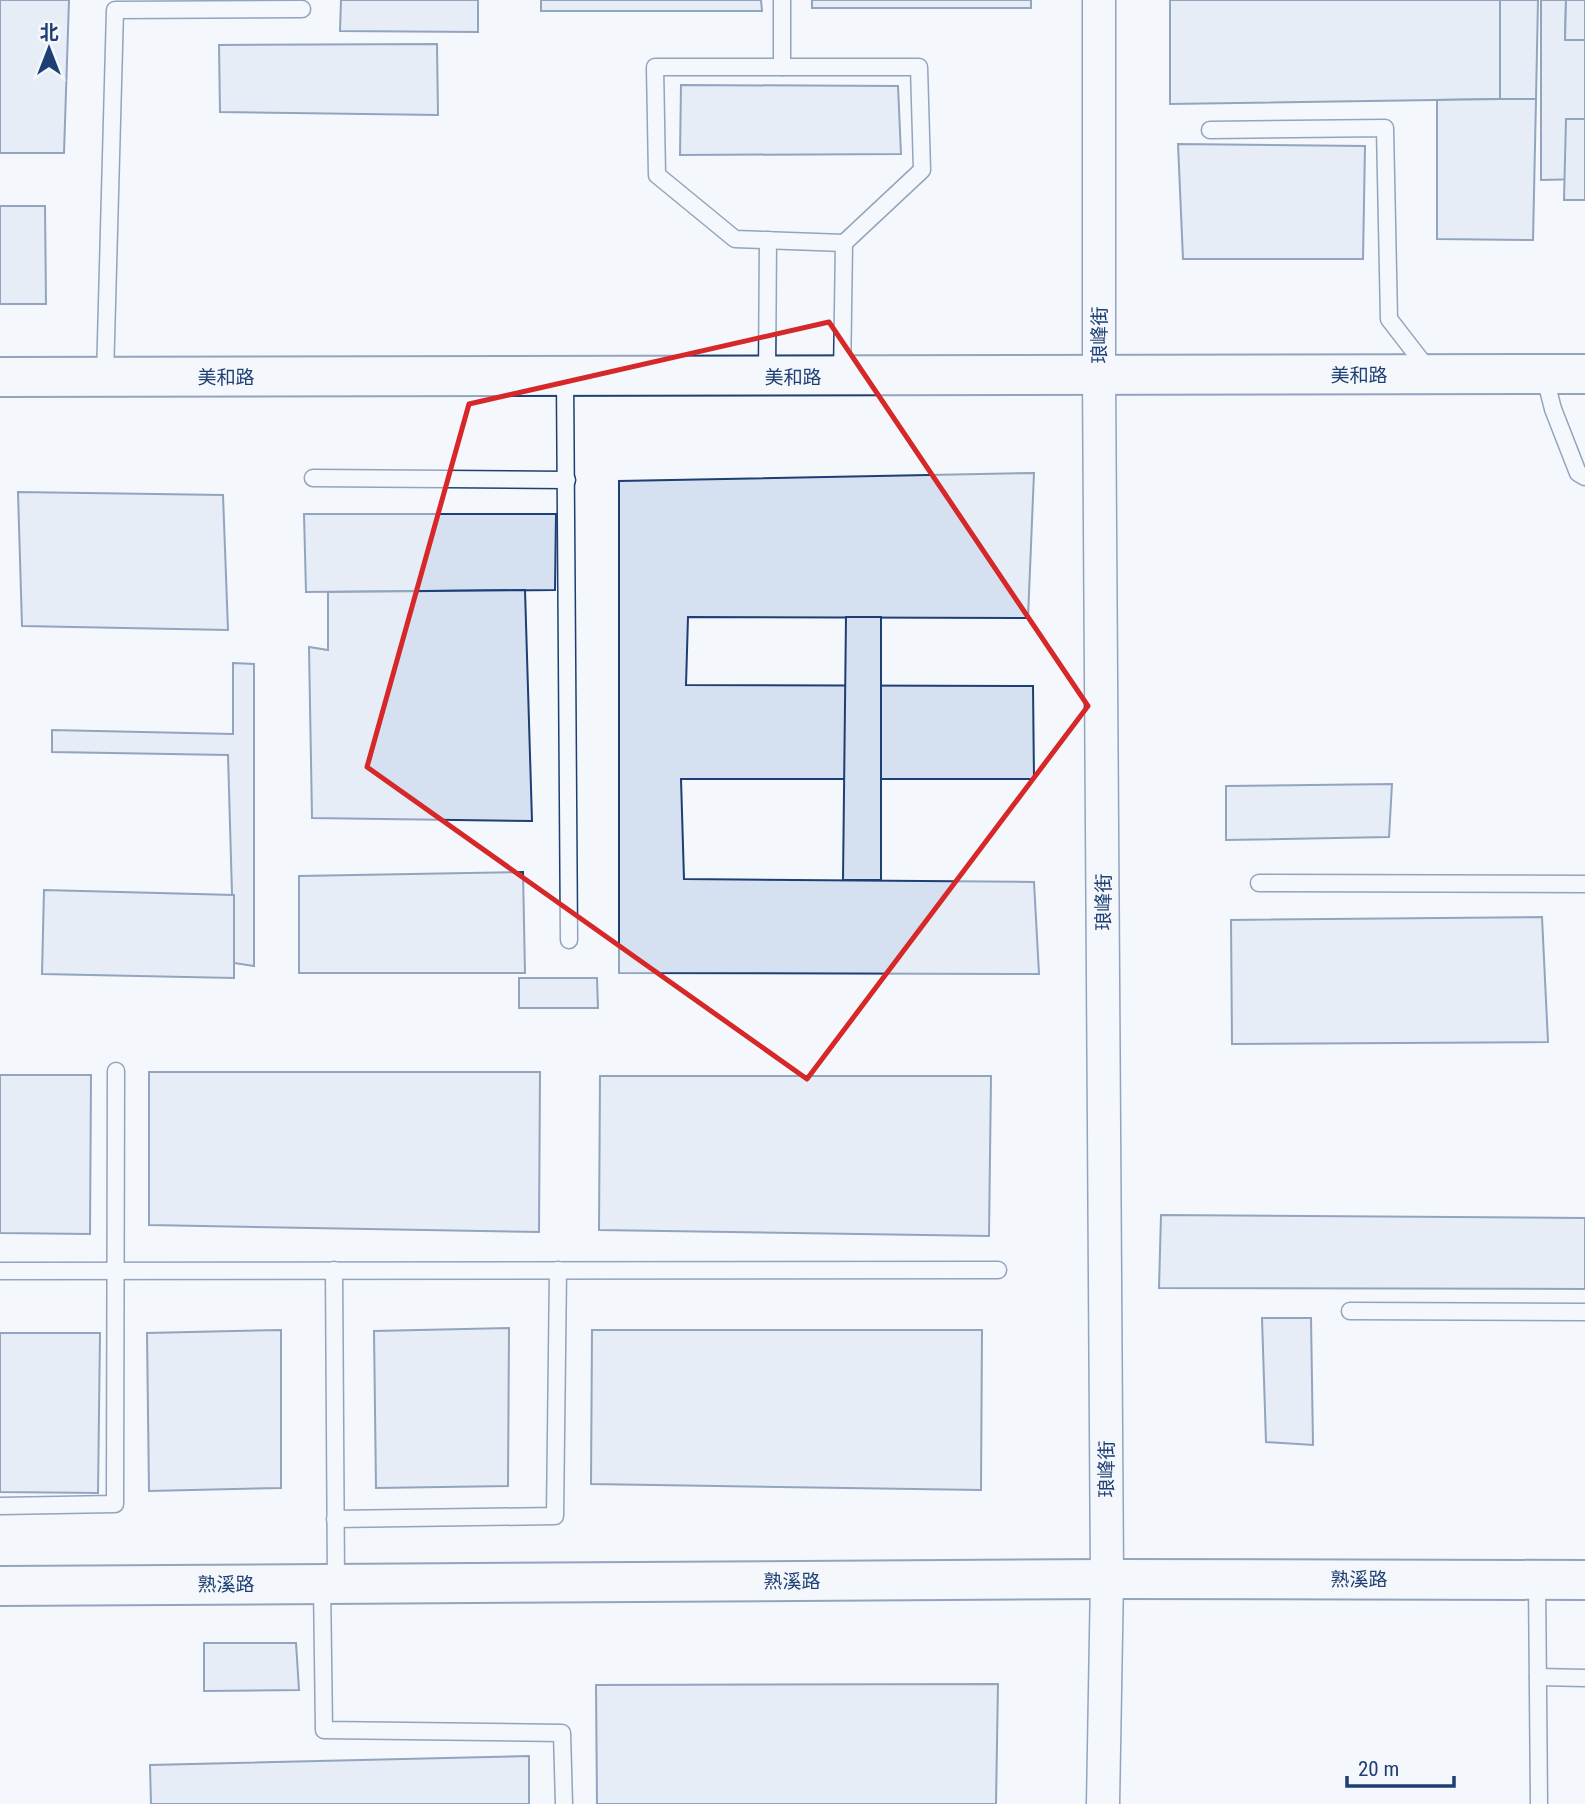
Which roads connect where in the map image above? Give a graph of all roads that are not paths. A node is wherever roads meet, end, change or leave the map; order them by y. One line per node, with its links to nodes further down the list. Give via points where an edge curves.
1 (782, 0): 4 (lane)
2 (1099, 0): 11 (street, 琅峰街)
3 (302, 9): 13 (lane, via 115,10)
4 (782, 67): 6 (lane, via 655,67 657,175 735,239); 7 (lane, via 919,67 922,170)
5 (1210, 130): 8 (lane, via 1385,128 1389,319)
6 (768, 240): 7 (lane); 15 (lane)
7 (844, 243): 16 (lane)
8 (1432, 374): 9 (street, 美和路); 11 (street, 美和路)
9 (1544, 374): 10 (street, 美和路); 17 (lane, via 1573,461)
10 (1585, 374)
11 (1099, 376): 16 (street, 美和路); 33 (street, 琅峰街)
12 (0, 377): 13 (street, 美和路)
13 (106, 377): 14 (street, 美和路)
14 (565, 377): 15 (street, 美和路); 19 (lane)
15 (767, 377): 16 (street, 美和路)
16 (842, 377)
17 (1585, 477)
18 (313, 478): 19 (lane)
19 (567, 480): 22 (lane)
20 (1259, 883): 21 (lane)
21 (1585, 884)
22 (569, 940)
23 (116, 1071): 28 (lane)
24 (334, 1270): 25 (lane); 28 (lane); 32 (lane)
25 (558, 1270): 26 (lane); 32 (lane, via 555,1516)
26 (998, 1270)
27 (0, 1271): 28 (lane)
28 (114, 1271): 31 (lane, via 115,1504)
29 (1350, 1311): 30 (lane)
30 (1585, 1312)
31 (0, 1506)
32 (335, 1519): 36 (lane)
33 (1107, 1579): 34 (street, 熟溪路); 36 (street, 熟溪路); 41 (street, 琅峰街)
34 (1537, 1580): 35 (street, 熟溪路); 38 (lane)
35 (1585, 1580)
36 (329, 1584): 37 (street, 熟溪路); 40 (lane, via 324,1730 562,1733)
37 (0, 1586)
38 (1538, 1677): 39 (lane); 42 (lane)
39 (1585, 1678)
40 (564, 1804)
41 (1103, 1804)
42 (1539, 1804)

